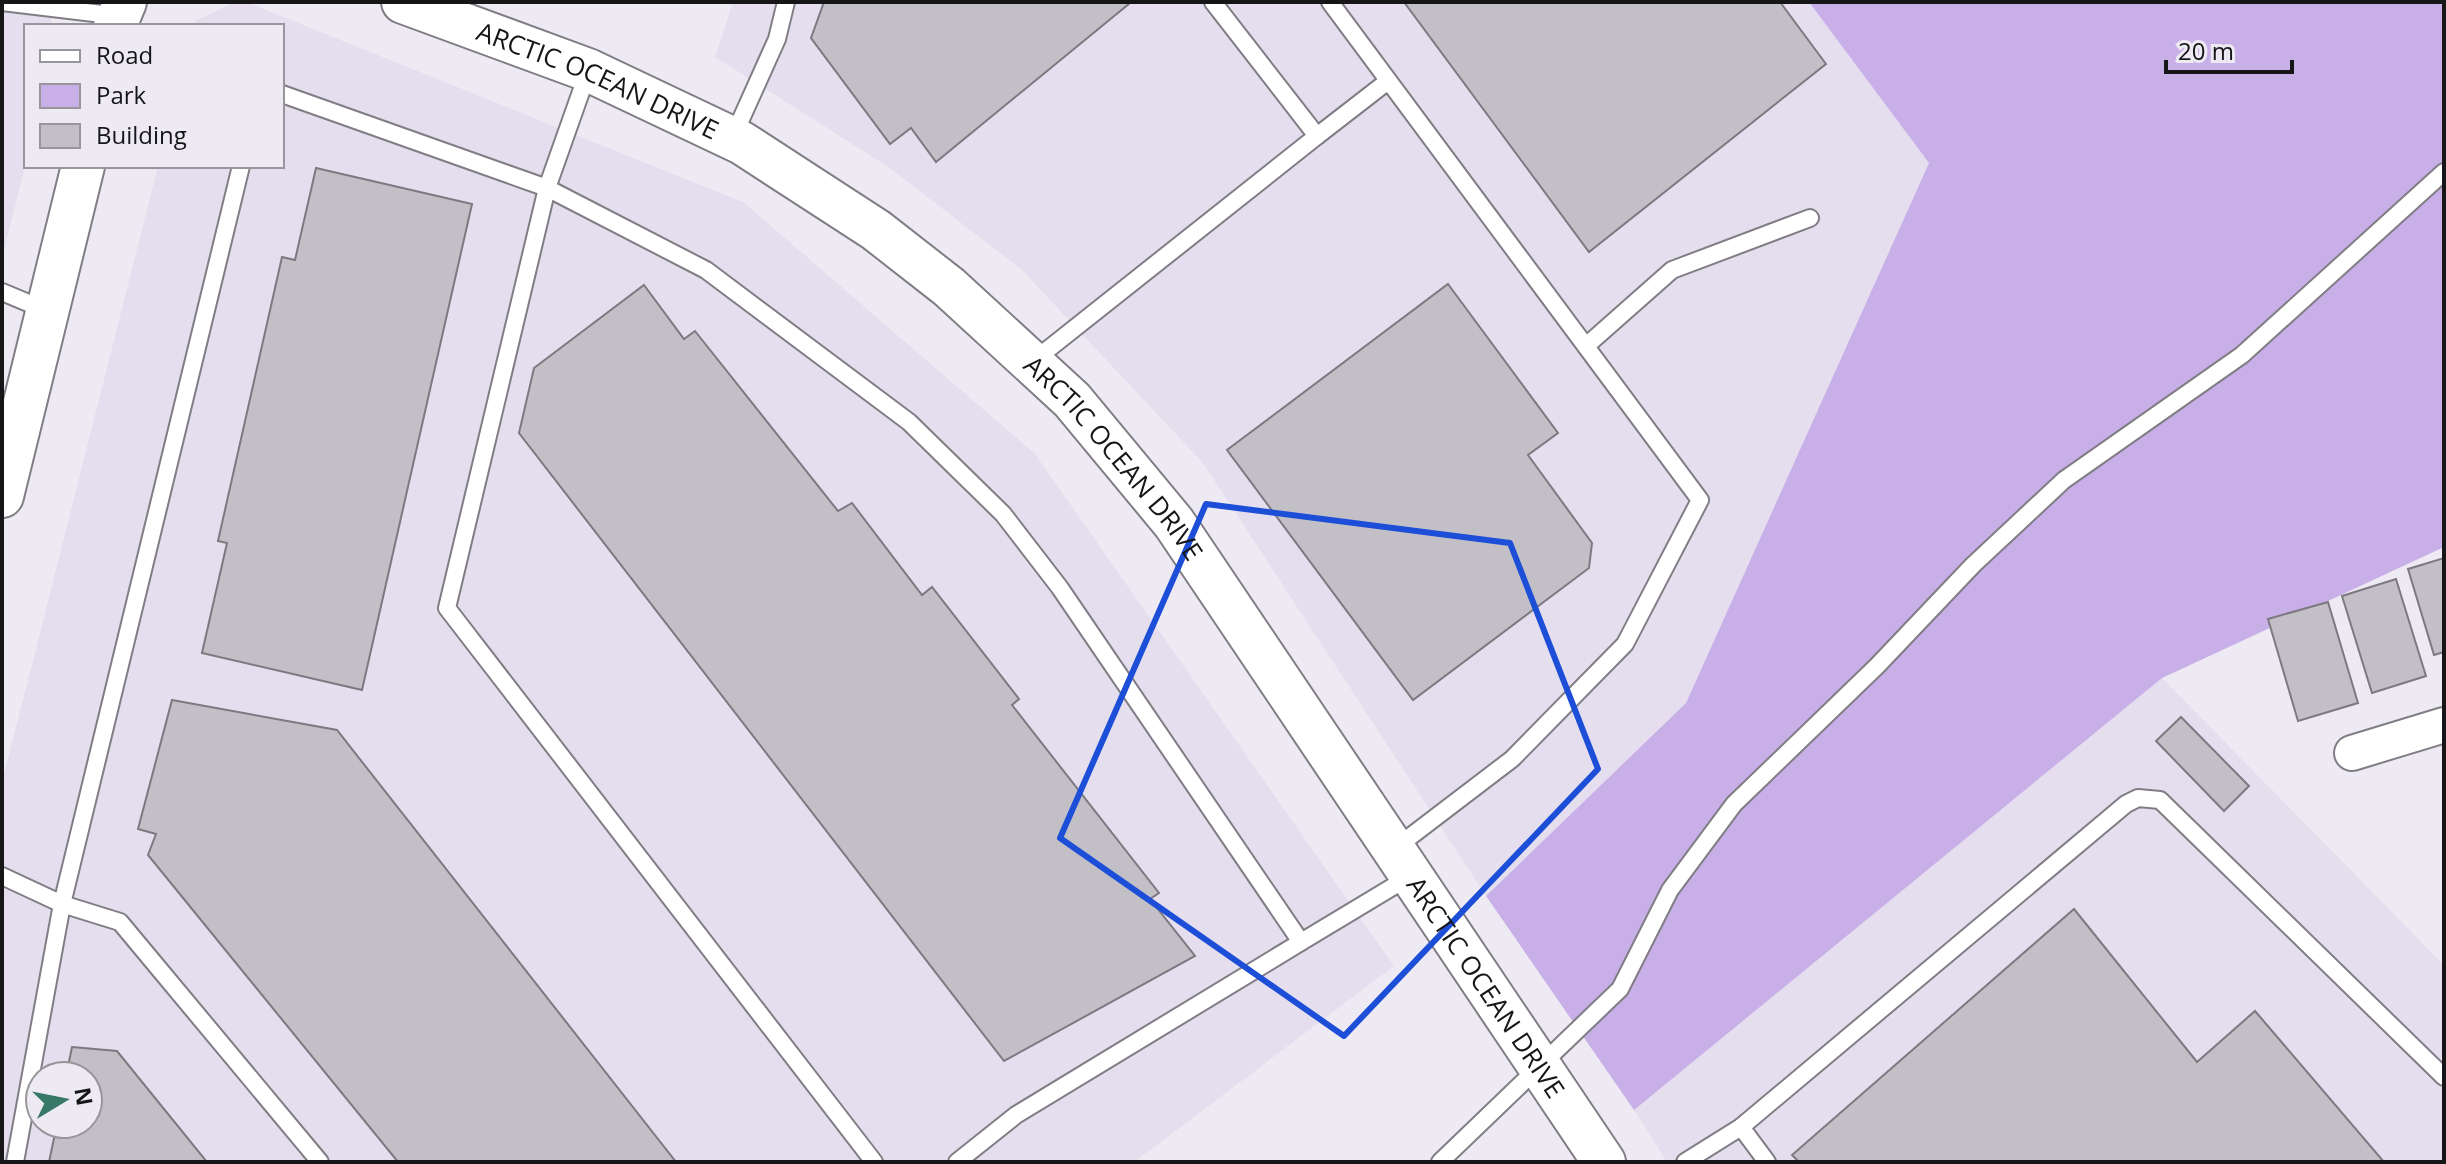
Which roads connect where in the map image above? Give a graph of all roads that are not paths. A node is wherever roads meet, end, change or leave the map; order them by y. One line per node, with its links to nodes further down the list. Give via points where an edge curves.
1 (2, 2): 6 (lane)
2 (786, 2): 11 (lane, via 777,39)
3 (1213, 2): 10 (lane)
4 (1330, 2): 8 (lane)
5 (414, 4): 7 (street, ARCTIC OCEAN DRIVE)
6 (119, 15)
7 (588, 70): 11 (street, ARCTIC OCEAN DRIVE); 15 (lane)
8 (1388, 81): 10 (lane); 19 (lane)
9 (284, 95): 15 (lane)
10 (1317, 136): 20 (lane)
11 (732, 139): 20 (street, ARCTIC OCEAN DRIVE, via 876,230)
12 (83, 168): 18 (street)
13 (241, 168): 26 (lane)
14 (2444, 172): 28 (lane, via 2242,355 2064,480 1973,565 1734,804 1670,890 1620,989)
15 (547, 188): 27 (lane, via 706,270 909,422 1003,514 1060,588); 33 (lane, via 447,608)
16 (1810, 218): 19 (lane, via 1672,270)
17 (2, 292): 18 (lane)
18 (48, 311): 21 (street)
19 (1586, 346): 24 (lane, via 1700,500 1625,644)
20 (1031, 362): 24 (street, ARCTIC OCEAN DRIVE, via 1072,400 1174,523)
21 (2, 496)
22 (2444, 725): 23 (street)
23 (2352, 753)
24 (1403, 862): 27 (lane); 28 (street, ARCTIC OCEAN DRIVE)
25 (2, 876): 26 (lane)
26 (62, 904): 31 (lane); 32 (lane, via 120,922)
27 (1301, 942): 34 (lane, via 1016,1115)
28 (1541, 1065): 35 (lane); 36 (street, ARCTIC OCEAN DRIVE)
29 (2444, 1077): 30 (lane, via 2160,800 2149,797 2126,804)
30 (1741, 1127): 37 (lane); 38 (lane)
31 (15, 1162)
32 (320, 1162)
33 (874, 1162)
34 (957, 1162)
35 (1440, 1162)
36 (1604, 1162)
37 (1685, 1162)
38 (1767, 1162)

